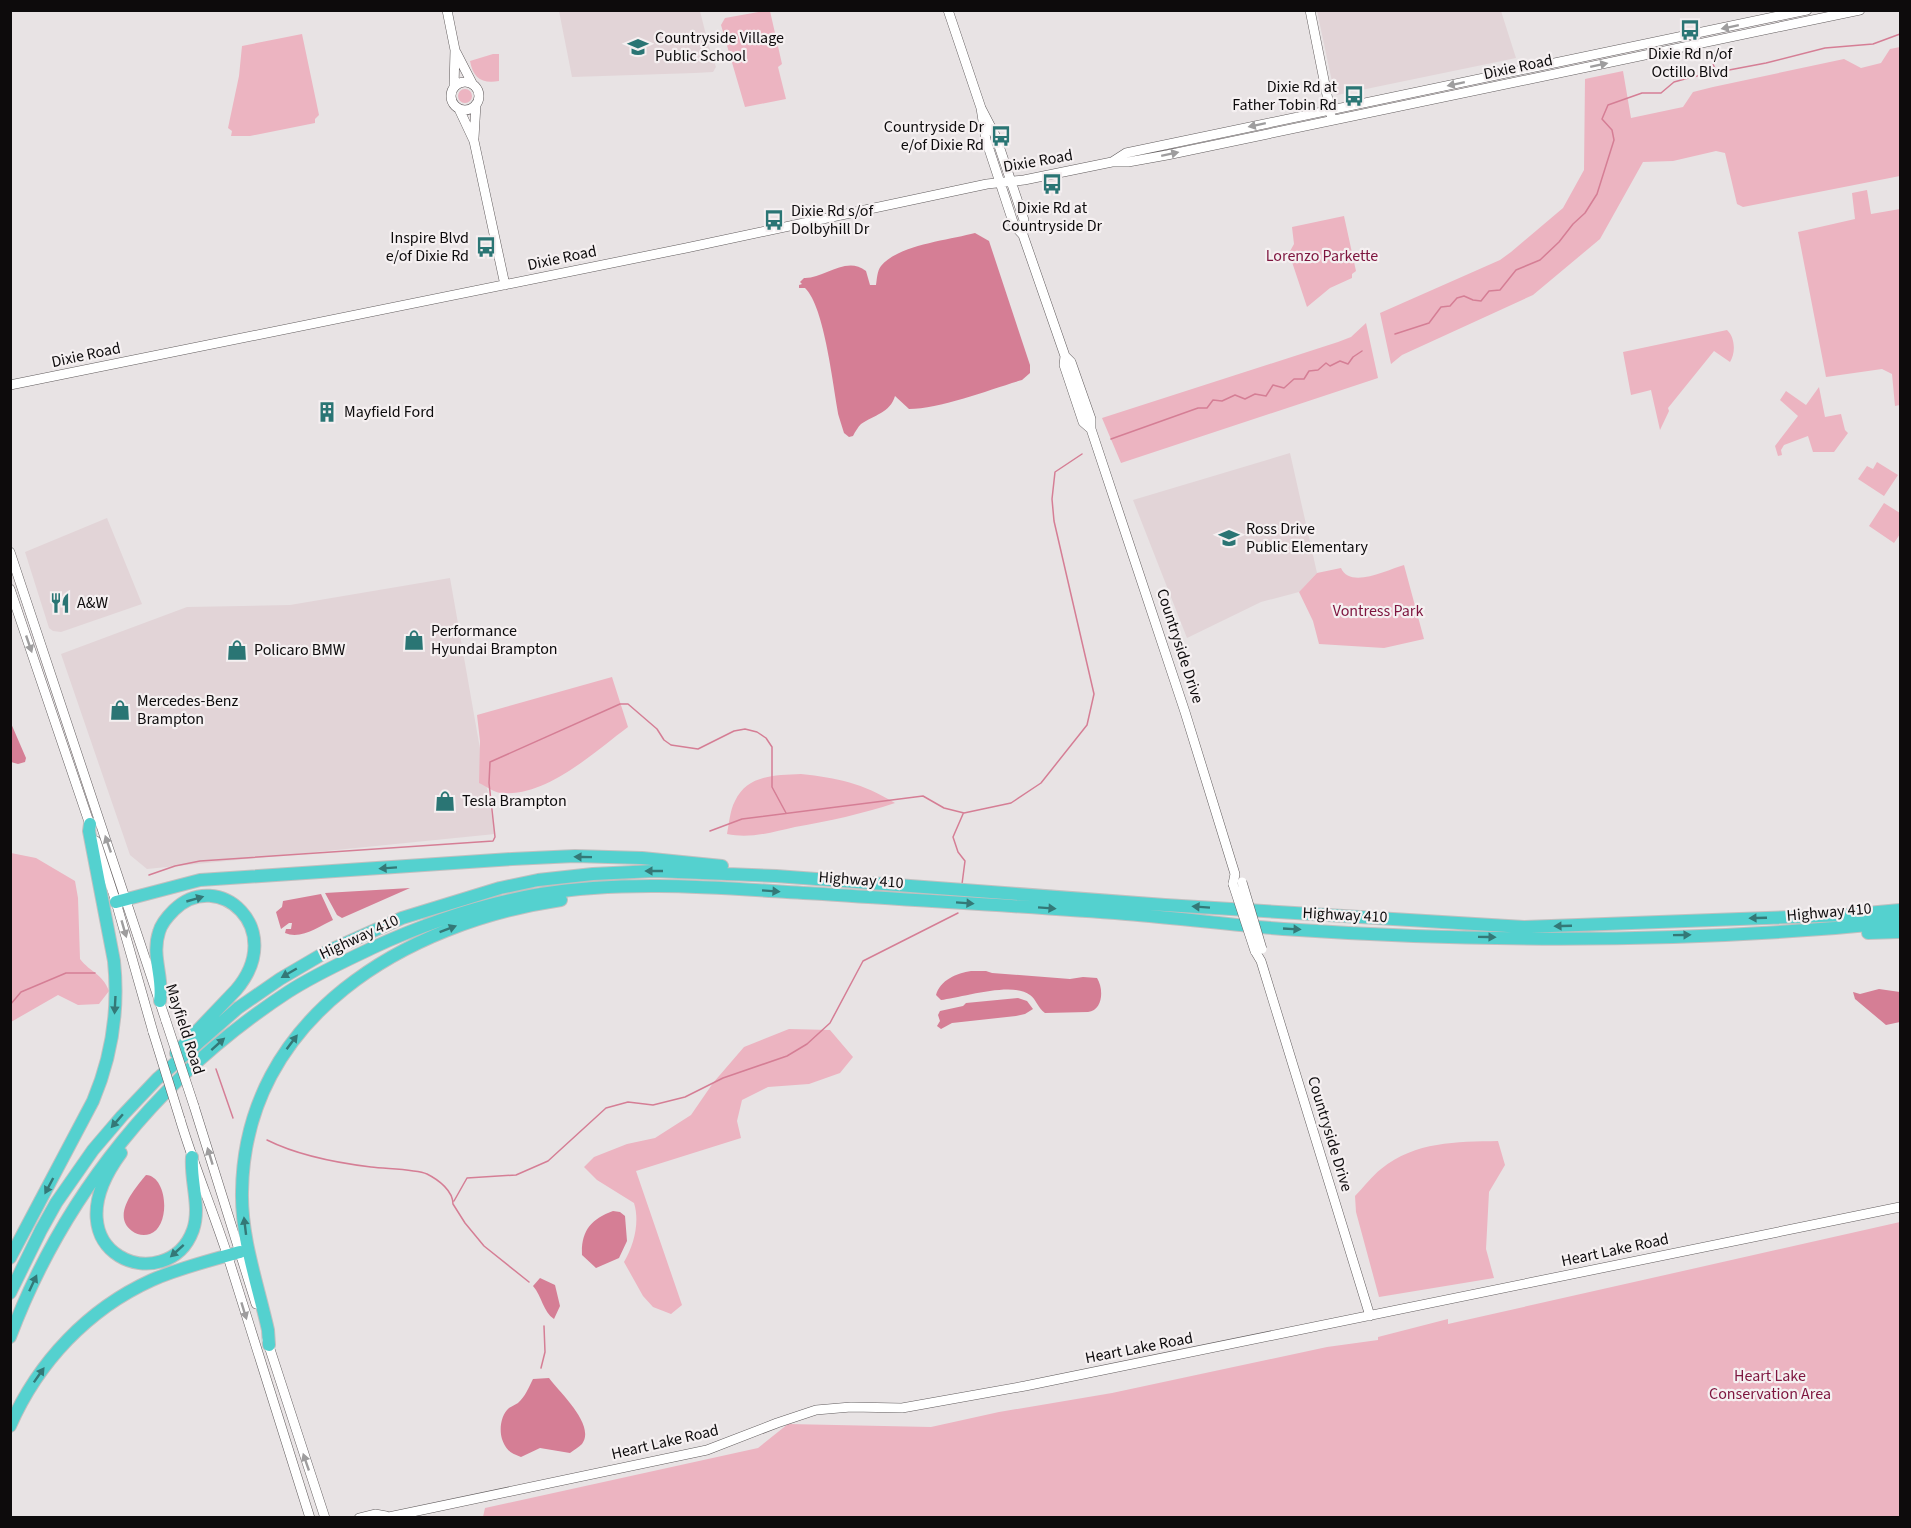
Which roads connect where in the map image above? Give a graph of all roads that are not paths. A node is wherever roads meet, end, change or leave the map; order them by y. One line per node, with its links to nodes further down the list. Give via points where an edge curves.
1 (447, 10): 6 (main road)
2 (948, 10): 10 (main road, Countryside Drive)
3 (1310, 10): 12 (main road)
4 (1807, 10): 12 (main road, Dixie Road, one-way to 12)
5 (1860, 10): 13 (main road, Dixie Road, one-way to 5)
6 (455, 50): 7 (main road); 8 (main road)
7 (472, 83): 8 (main road); 9 (main road, via 478,92)
8 (454, 87): 11 (main road, via 451,100)
9 (476, 104): 11 (main road, via 468,110); 14 (main road)
10 (981, 108): 16 (main road, Countryside Drive, via 996,137); 17 (main road, Countryside Drive, via 986,140)
11 (459, 109): 14 (main road)
12 (1331, 110): 13 (main road); 15 (main road, Dixie Road, one-way to 15, via 1126,153)
13 (1332, 120): 15 (main road, Dixie Road, one-way to 13, via 1128,162)
14 (474, 141): 19 (main road)
15 (1112, 162): 16 (main road, Dixie Road)
16 (1011, 182): 17 (main road, Dixie Road); 18 (main road, Countryside Drive, via 1024,220)
17 (1000, 183): 18 (main road, Countryside Drive, via 1014,225); 19 (main road, Dixie Road)
18 (1023, 235): 41 (main road, Countryside Drive, bridge, via 1065,356 1064,365 1083,422 1091,429 1179,691)
19 (505, 285): 20 (main road, Dixie Road)
20 (13, 385)
21 (10, 552): 26 (main road, Mayfield Road, one-way to 21)
22 (10, 589): 23 (main road, Mayfield Road, one-way to 23)
23 (90, 824): 26 (main road, Mayfield Road); 39 (highway, one-way to 39, via 114,961 116,1009 111,1048 89,1108)
24 (776, 876): 26 (highway, one-way to 26, via 752,869 642,858 575,856 200,880); 29 (highway, Highway 410, one-way to 24, via 1524,927); 34 (highway, Highway 410, one-way to 34, via 654,871 593,874 538,880 428,908 326,952 280,979 238,1008)
25 (712, 888): 31 (highway, Highway 410, one-way to 31, via 1433,936 1545,938); 35 (highway, Highway 410, one-way to 25, via 232,1031 291,990 407,932 455,914 540,894 599,888); 43 (highway, one-way to 25, via 242,1207 246,1147 257,1104 275,1067 319,1010 365,973 406,948 476,919 586,896)
26 (122, 901): 33 (main road, Mayfield Road); 36 (main road, Mayfield Road, one-way to 36, bridge, via 153,1032)
27 (1900, 903): 29 (highway, via 1860,908)
28 (1900, 910): 29 (highway, Highway 410)
29 (1845, 915)
30 (1900, 922): 31 (highway, Highway 410)
31 (1813, 931): 32 (highway)
32 (1900, 932)
33 (160, 1001): 34 (highway, one-way to 34, via 156,944 169,915 186,901 204,896 217,897 238,908 254,933 253,964 243,981 174,1055); 38 (main road, Mayfield Road, one-way to 33, bridge, via 194,1106)
34 (157, 1079): 40 (highway, Highway 410, one-way to 40, via 79,1168 41,1230)
35 (177, 1082): 36 (highway, one-way to 35, via 196,1216 193,1231 181,1250 160,1262 138,1263 109,1249 96,1217 100,1191 116,1161); 42 (highway, Highway 410, one-way to 35, via 66,1218 121,1141)
36 (192, 1157): 38 (main road, Mayfield Road)
37 (1900, 1207): 41 (main road, Heart Lake Road)
38 (234, 1253): 43 (main road, Mayfield Road); 44 (highway, one-way to 38, via 45,1366 96,1313 153,1280); 46 (main road, Mayfield Road, one-way to 46)
39 (10, 1258)
40 (10, 1293)
41 (1370, 1316): 47 (main road, Heart Lake Road, via 946,1401 902,1408 816,1410 707,1450)
42 (10, 1337)
43 (269, 1345): 45 (main road, Mayfield Road)
44 (10, 1426)
45 (296, 1433): 46 (main road); 49 (main road, Mayfield Road, one-way to 45)
46 (284, 1437): 48 (main road, Mayfield Road)
47 (385, 1517): 50 (main road, Heart Lake Road, via 375,1514)
48 (310, 1518)
49 (325, 1518)
50 (359, 1518)

